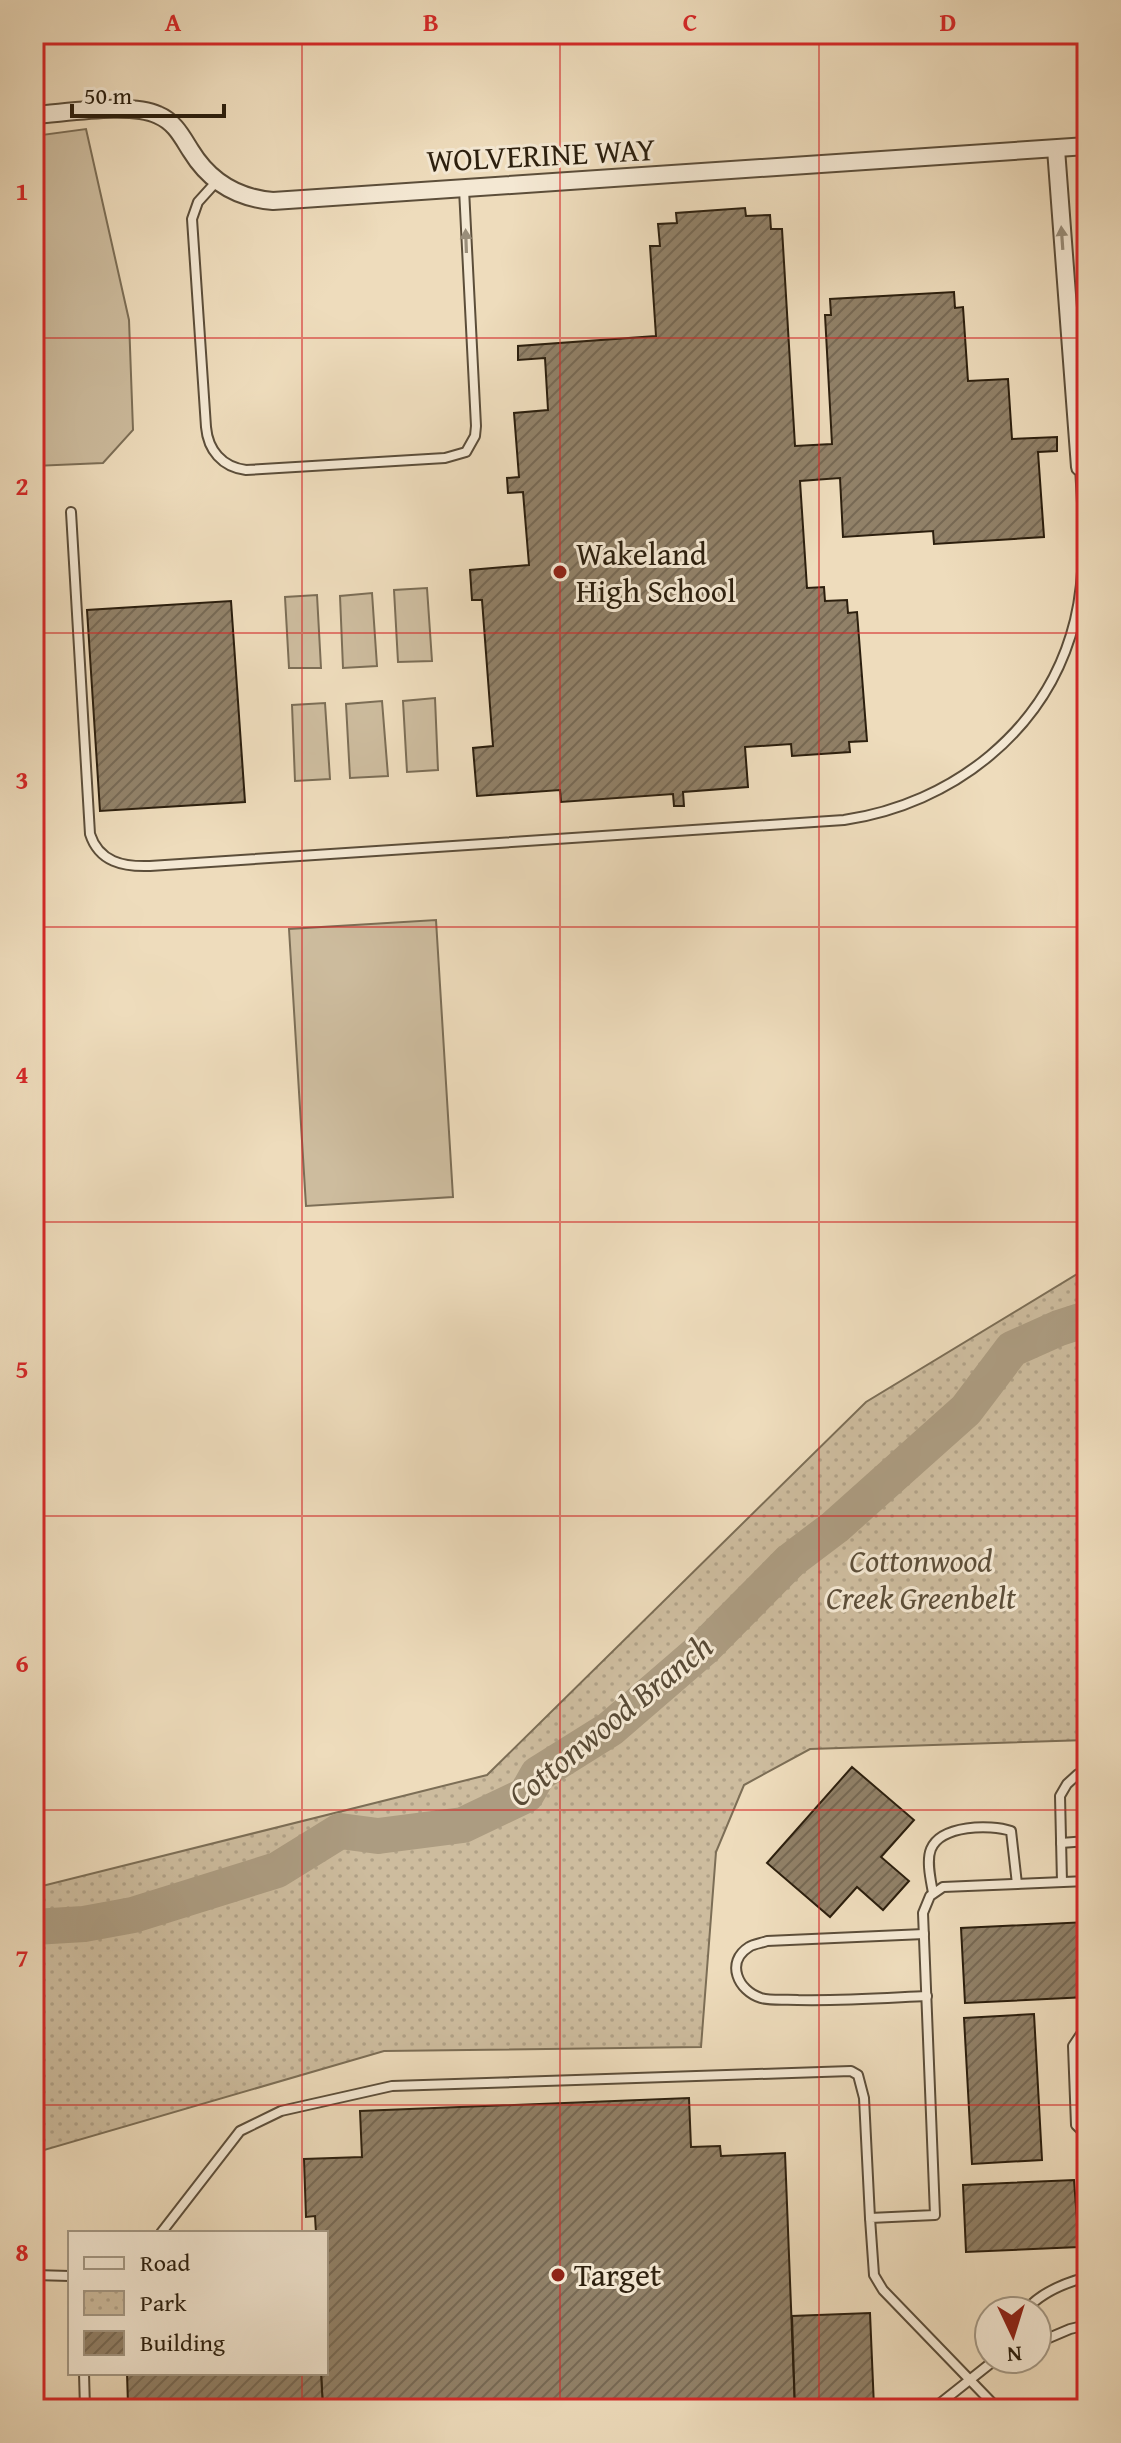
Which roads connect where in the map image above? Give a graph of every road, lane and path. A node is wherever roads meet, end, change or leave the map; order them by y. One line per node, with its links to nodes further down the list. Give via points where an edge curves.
1 (34, 115): 4 (street, WOLVERINE WAY, via 146,110 172,124)
2 (1087, 146): 3 (street, WOLVERINE WAY)
3 (1056, 149): 5 (street, WOLVERINE WAY); 6 (street, one-way to 3)
4 (217, 181): 5 (street, WOLVERINE WAY, via 244,196 273,201); 5 (lane, one-way to 5, via 198,202 192,219 208,443 230,465 246,470 445,458 466,452 476,426)
5 (464, 189)
6 (1082, 427): 7 (street)
7 (1083, 466): 8 (lane, via 1081,585 1075,620 1057,667 1012,735 972,771 926,797 844,820 150,866 108,859 90,834)
8 (71, 512)
9 (1087, 1774): 11 (lane, via 1078,1774 1060,1796)
10 (1087, 1841): 11 (lane)
11 (1061, 1843): 13 (lane)
12 (1087, 1881): 13 (lane)
13 (1062, 1882): 14 (lane)
14 (1017, 1884): 15 (lane, via 943,1887); 15 (lane, via 1011,1831 975,1827 941,1837 930,1850)
15 (933, 1893): 16 (lane, via 925,1905)
16 (924, 1934): 17 (lane); 17 (lane, via 767,1941 749,1947 736,1970 747,1991 763,1999)
17 (927, 1996): 20 (lane, via 935,2215)
18 (1087, 2033): 19 (lane, via 1073,2046 1076,2125)
19 (1087, 2136)
20 (870, 2218): 21 (lane, via 864,2098 858,2075 851,2071 392,2086 281,2111 240,2131); 30 (lane, via 874,2275 883,2290)
21 (163, 2231)
22 (34, 2275): 23 (lane)
23 (68, 2276)
24 (1087, 2277): 25 (lane)
25 (1044, 2295)
26 (1087, 2325): 27 (lane)
27 (1053, 2336)
28 (84, 2375): 31 (lane)
29 (978, 2375): 30 (lane)
30 (972, 2380): 32 (lane); 33 (lane)
31 (85, 2409)
32 (933, 2409)
33 (998, 2409)

